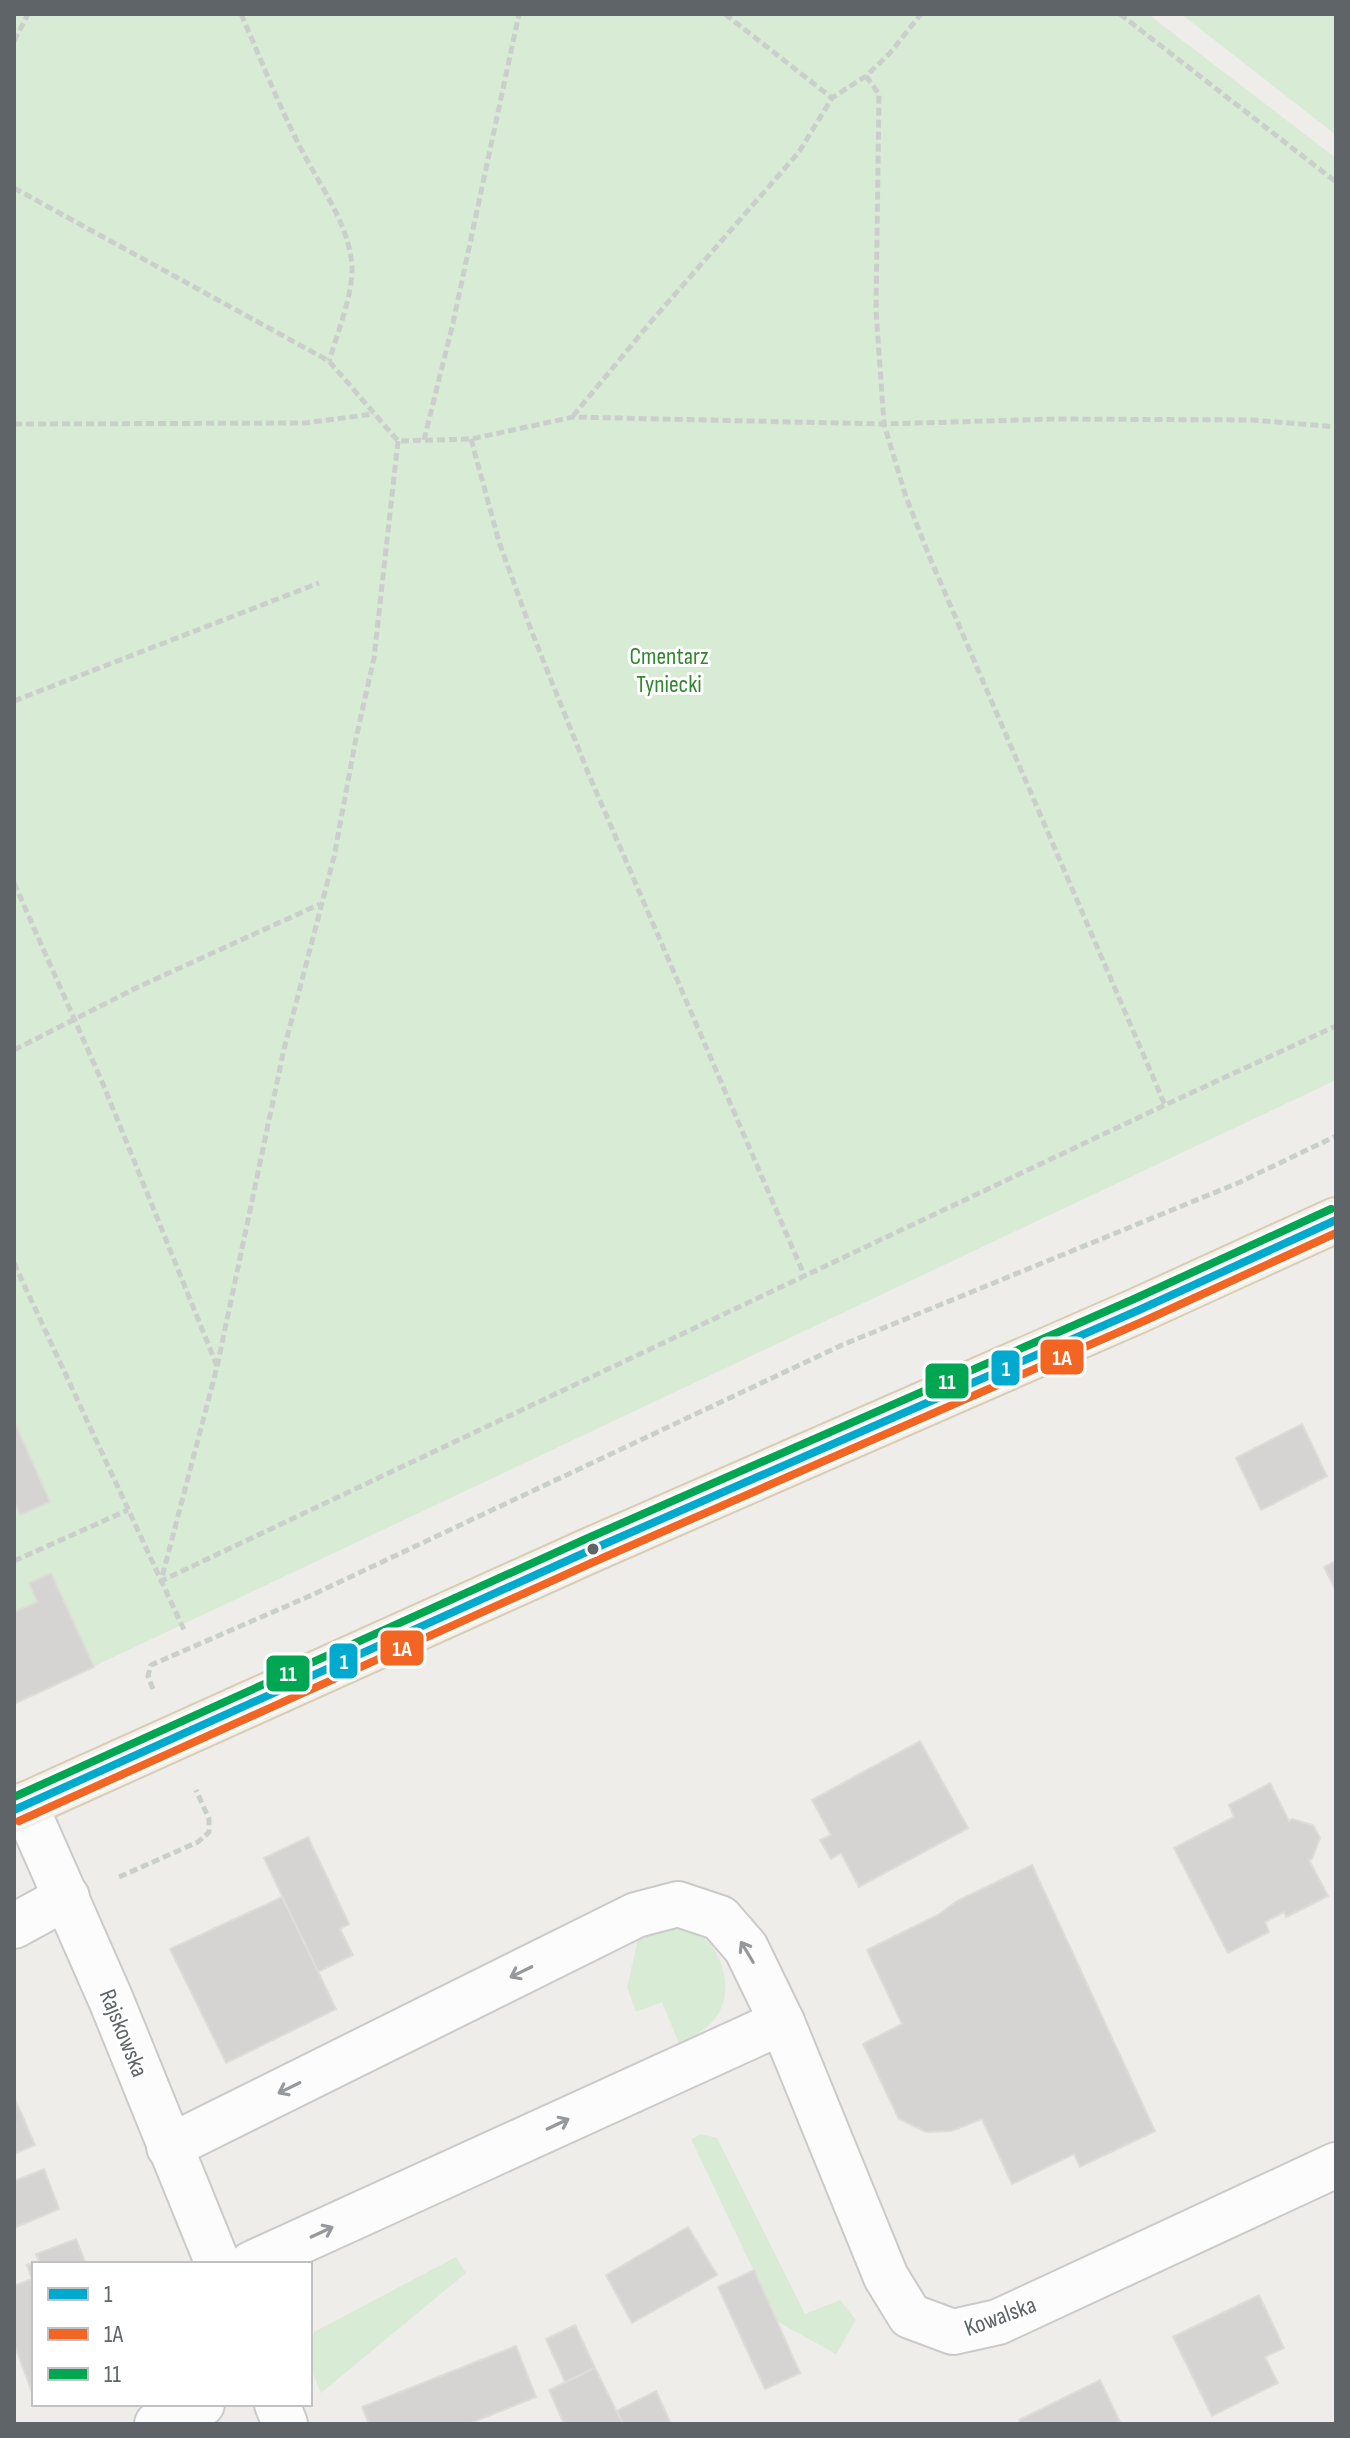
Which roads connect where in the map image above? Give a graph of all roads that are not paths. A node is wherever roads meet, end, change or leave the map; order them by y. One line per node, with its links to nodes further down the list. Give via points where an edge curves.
1 (1336, 1220): 2 (main road)
2 (20, 1807): 3 (street, Rajskowska)
3 (67, 1897): 4 (street); 6 (street, Rajskowska)
4 (14, 1926)
5 (782, 2022): 6 (street, Kowalska, one-way to 6, via 746,1948 720,1918 678,1904 636,1915); 7 (street, Kowalska, via 886,2277 910,2316 953,2332 998,2322); 9 (street, one-way to 5)
6 (169, 2147): 8 (street, Rajskowska)
7 (1336, 2165)
8 (217, 2262)
9 (255, 2262)
10 (198, 2406): 11 (street)
11 (157, 2424)

